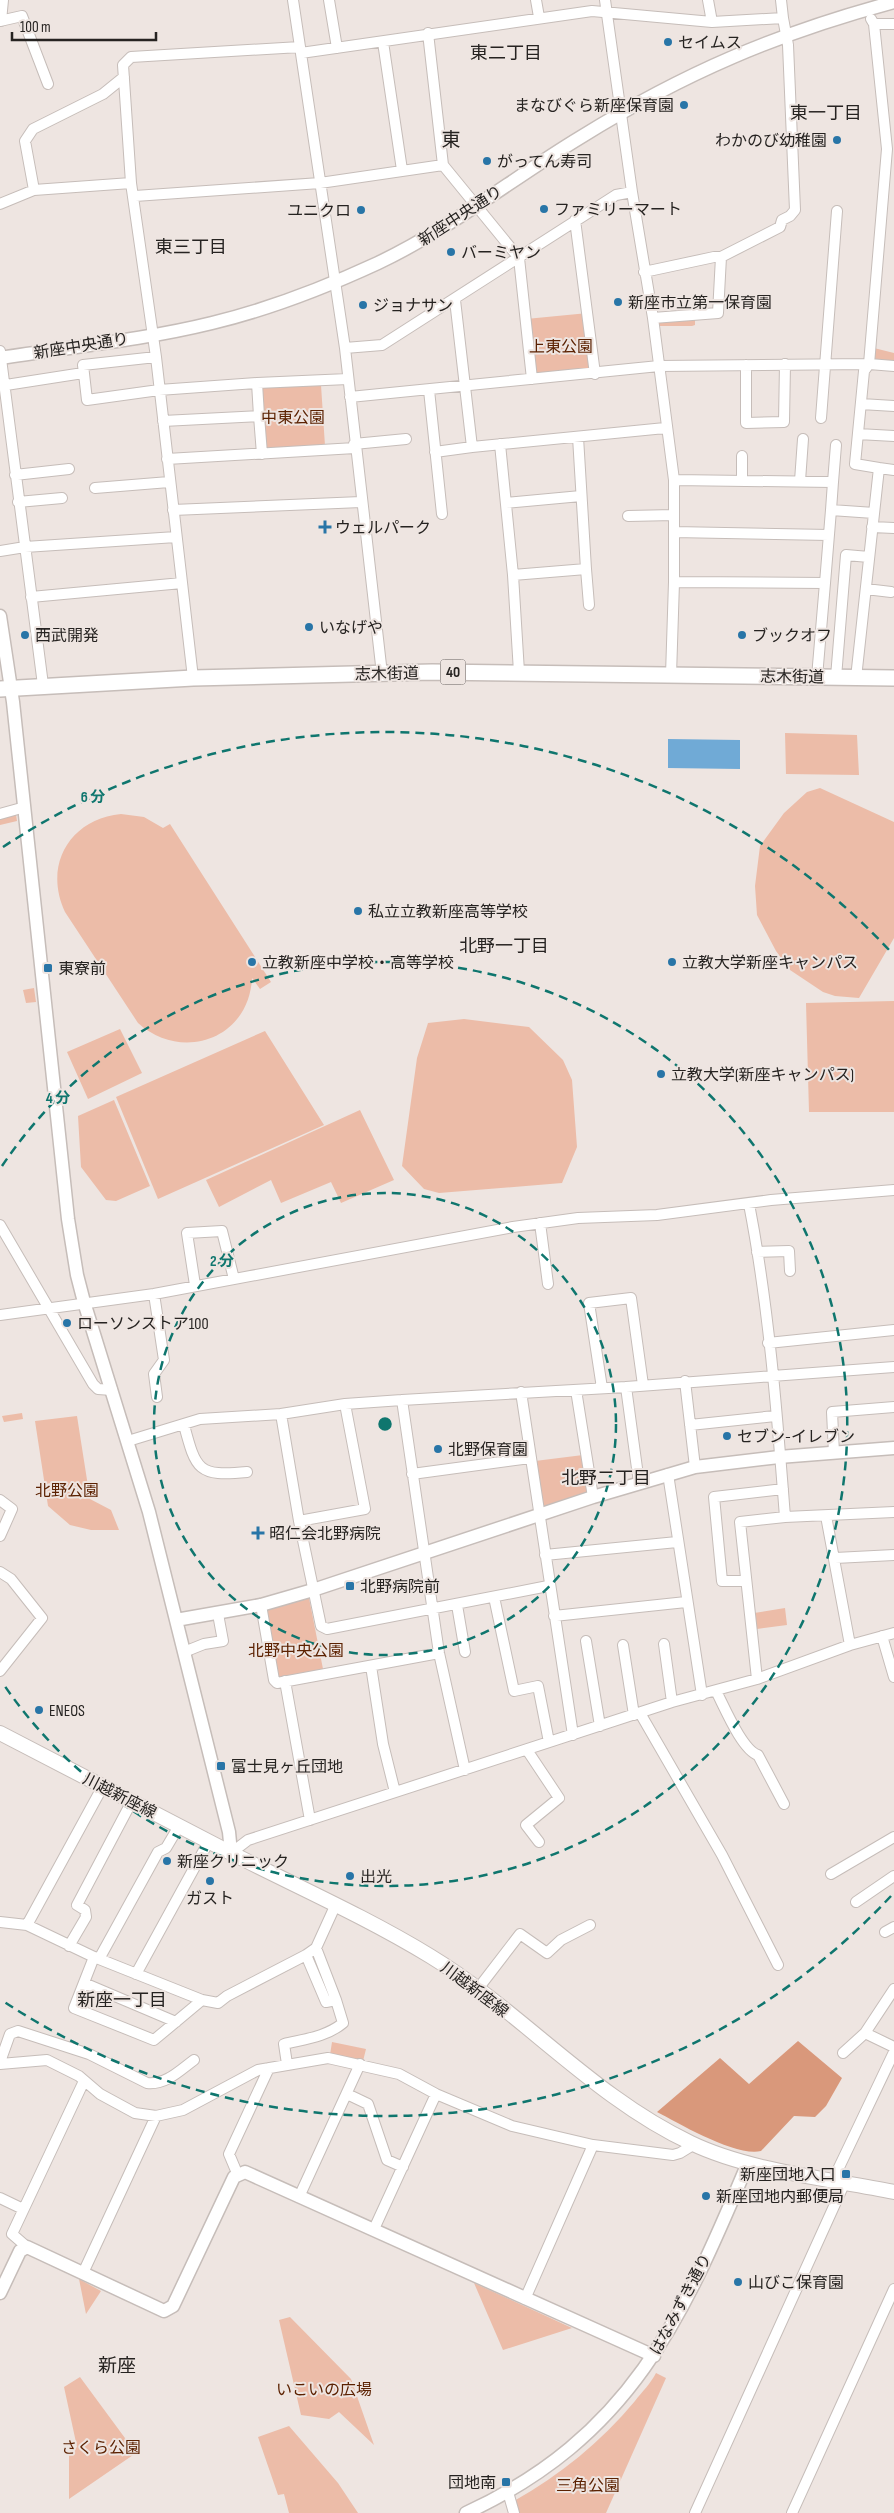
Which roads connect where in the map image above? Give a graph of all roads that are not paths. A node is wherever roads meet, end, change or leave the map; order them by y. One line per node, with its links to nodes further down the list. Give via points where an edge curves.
1 (3, 0): 13 (street)
2 (293, 0): 21 (street)
3 (329, 0): 20 (street)
4 (536, 0): 11 (street)
5 (605, 0): 10 (street)
6 (708, 0): 14 (street)
7 (781, 0): 12 (street)
8 (894, 2): 9 (street, 新座中央通り)
9 (867, 9): 15 (street); 18 (street, 新座中央通り)
10 (607, 11): 11 (street); 14 (street); 24 (street)
11 (539, 17): 17 (street)
12 (784, 18): 14 (street); 18 (street)
13 (1, 21): 23 (street, via 22,16)
14 (712, 22)
15 (874, 24): 16 (street); 48 (street, via 887,149)
16 (894, 24)
17 (428, 33): 19 (street); 25 (street)
18 (786, 34): 24 (street, 新座中央通り, via 694,74); 36 (street, via 794,210 782,220 780,227)
19 (382, 42): 20 (street); 26 (street)
20 (337, 48): 21 (street)
21 (301, 50): 22 (street, via 131,57 123,65); 28 (street)
22 (124, 77): 27 (street); 29 (street, via 103,94 33,129 25,141)
23 (48, 84)
24 (620, 113): 30 (street); 33 (street, 新座中央通り)
25 (443, 165): 26 (street); 33 (street)
26 (402, 170): 28 (street)
27 (131, 183): 29 (street); 31 (street)
28 (320, 183): 31 (street); 39 (street)
29 (34, 190): 32 (street)
30 (632, 192): 35 (street, via 616,195); 38 (street)
31 (135, 196): 42 (street)
32 (0, 204)
33 (477, 204): 37 (street); 39 (street, 新座中央通り, via 405,249)
34 (837, 211): 47 (street)
35 (575, 220): 37 (street); 53 (street)
36 (721, 257): 38 (street); 41 (street, via 718,313)
37 (519, 258): 40 (street); 55 (street)
38 (644, 272): 41 (street)
39 (335, 282): 42 (street, 新座中央通り, via 239,316); 43 (street)
40 (455, 300): 43 (street, via 382,345); 58 (street)
41 (653, 318): 50 (street)
42 (152, 334): 44 (street, 新座中央通り); 45 (street)
43 (345, 348): 54 (street)
44 (0, 355): 57 (street)
45 (156, 357): 52 (street, via 83,365); 59 (street)
46 (784, 364): 47 (street); 49 (street); 49 (street, via 784,422 746,423)
47 (825, 364): 48 (street); 65 (street)
48 (869, 364): 51 (street); 62 (street, via 864,371)
49 (746, 365): 50 (street)
50 (659, 366): 53 (street); 67 (street)
51 (894, 366)
52 (83, 373): 57 (street); 59 (street, via 87,400)
53 (595, 374): 55 (street)
54 (348, 379): 56 (street); 61 (street)
55 (532, 379): 58 (street)
56 (257, 383): 59 (street); 64 (street)
57 (6, 385): 84 (street)
58 (466, 387): 60 (street); 76 (street)
59 (159, 390): 66 (street)
60 (429, 390): 61 (street); 77 (street)
61 (350, 397): 75 (street)
62 (861, 404): 63 (street); 68 (street)
63 (894, 406)
64 (259, 416): 66 (street); 78 (street)
65 (822, 418)
66 (162, 422): 80 (street)
67 (666, 428): 69 (street); 85 (street)
68 (858, 434): 70 (street); 81 (street, via 855,464)
69 (578, 436): 73 (street); 91 (street)
70 (894, 436)
71 (406, 439): 75 (street)
72 (803, 439): 87 (street)
73 (500, 444): 76 (street); 95 (street)
74 (836, 445): 89 (street)
75 (354, 446): 78 (street); 94 (street)
76 (472, 447): 77 (street)
77 (436, 452): 99 (street)
78 (262, 454): 80 (street)
79 (742, 456): 86 (street)
80 (167, 459): 88 (street)
81 (879, 468): 83 (street); 98 (street)
82 (70, 469): 84 (street)
83 (894, 470)
84 (15, 475): 93 (street)
85 (674, 480): 86 (street); 100 (street)
86 (742, 481): 87 (street)
87 (800, 481): 89 (street)
88 (169, 482): 90 (street); 96 (street)
89 (832, 482): 97 (street)
90 (95, 488)
91 (581, 496): 95 (street); 110 (street)
92 (62, 498): 93 (street)
93 (18, 502): 107 (street)
94 (361, 502): 96 (street); 121 (street)
95 (506, 503): 111 (street)
96 (173, 510): 106 (street)
97 (832, 510): 98 (street); 105 (street)
98 (874, 513): 102 (street)
99 (442, 514)
100 (674, 515): 101 (street); 104 (street)
101 (628, 516)
102 (872, 527): 103 (street); 109 (street)
103 (894, 528)
104 (674, 532): 105 (street); 112 (street)
105 (829, 535): 114 (street)
106 (176, 537): 107 (street); 113 (street)
107 (24, 546): 108 (street); 117 (street)
108 (0, 552)
109 (869, 557): 115 (street); 124 (street, via 846,555)
110 (586, 569): 111 (street); 118 (street)
111 (513, 575): 120 (street)
112 (674, 582): 114 (street); 122 (street)
113 (182, 583): 117 (street); 125 (street)
114 (825, 583): 123 (street)
115 (866, 590): 116 (street); 126 (street)
116 (891, 592)
117 (31, 597): 128 (street)
118 (589, 605)
119 (0, 616): 129 (street)
120 (519, 672): 121 (main road, 志木街道 / 40); 122 (main road, 志木街道 / 40)
121 (382, 674): 125 (main road, 志木街道 / 40)
122 (671, 675): 123 (main road, 志木街道 / 40)
123 (817, 676): 124 (main road, 志木街道 / 40)
124 (836, 677): 126 (main road, 志木街道 / 40)
125 (192, 678): 128 (main road, 志木街道 / 40)
126 (856, 678): 127 (main road, 志木街道 / 40)
127 (894, 678)
128 (43, 686): 129 (main road, 志木街道 / 40)
129 (6, 688): 130 (street)
130 (24, 807): 131 (street); 142 (street, via 68,1219)
131 (0, 814)
132 (894, 1190): 133 (street)
133 (749, 1204): 134 (street, via 657,1215); 136 (street)
134 (540, 1223): 138 (street); 139 (street)
135 (0, 1225): 143 (street)
136 (757, 1252): 137 (street, via 789,1251); 146 (street)
137 (790, 1271)
138 (234, 1279): 140 (street); 140 (street, via 222,1230 187,1233)
139 (548, 1284)
140 (196, 1285): 141 (street)
141 (154, 1294): 142 (street); 156 (street, via 164,1360 154,1374)
142 (84, 1302): 143 (street); 153 (street)
143 (48, 1307): 144 (street); 153 (street, via 93,1384 98,1389)
144 (0, 1315)
145 (894, 1330): 146 (street)
146 (768, 1343): 148 (street)
147 (894, 1367): 148 (street)
148 (771, 1375): 149 (street); 161 (street)
149 (685, 1381): 150 (street); 162 (street)
150 (643, 1385): 151 (street); 152 (street, via 631,1298 589,1303)
151 (626, 1387): 152 (street); 173 (street)
152 (602, 1388): 154 (street)
153 (112, 1390): 164 (street)
154 (576, 1390): 155 (street); 175 (street)
155 (521, 1392): 157 (street); 168 (street)
156 (157, 1398)
157 (402, 1400): 158 (street); 171 (street)
158 (345, 1404): 160 (street); 181 (street, via 366,1509)
159 (894, 1407): 166 (street, via 832,1412)
160 (281, 1414): 163 (street, via 200,1419); 181 (street)
161 (775, 1416): 162 (street); 167 (street)
162 (690, 1424): 169 (street)
163 (184, 1425): 164 (street); 170 (street, via 193,1458 205,1470 214,1474)
164 (128, 1441): 199 (street)
165 (894, 1448): 166 (street)
166 (834, 1453): 167 (street)
167 (779, 1457): 169 (street); 174 (street)
168 (530, 1458): 171 (street); 178 (street)
169 (695, 1467): 172 (street)
170 (248, 1472)
171 (412, 1474): 184 (street)
172 (668, 1474): 173 (street); 183 (street)
173 (638, 1483): 175 (street)
174 (783, 1489): 180 (street); 189 (street, via 714,1497 722,1581)
175 (593, 1498): 178 (street)
176 (0, 1500): 182 (street, via 12,1509)
177 (894, 1512): 179 (street)
178 (539, 1516): 184 (street); 185 (street)
179 (826, 1516): 180 (street); 187 (street)
180 (785, 1517): 189 (street, via 740,1522)
181 (299, 1521): 191 (street)
182 (0, 1536)
183 (677, 1542): 185 (street); 193 (street)
184 (423, 1553): 191 (street); 196 (street)
185 (545, 1555): 190 (street)
186 (894, 1555): 187 (street)
187 (835, 1558): 205 (street)
188 (0, 1572): 209 (street, via 11,1579 42,1618)
189 (746, 1580): 212 (street)
190 (548, 1586): 192 (street); 198 (street)
191 (313, 1590): 194 (street); 196 (street, via 321,1626 327,1629)
192 (494, 1597): 195 (street); 221 (street, via 514,1691 538,1686)
193 (686, 1602): 198 (street); 215 (street)
194 (261, 1605): 197 (street); 213 (street, via 274,1680 277,1683)
195 (456, 1605): 196 (street); 207 (street)
196 (432, 1609): 208 (street)
197 (218, 1614): 199 (street); 206 (street, via 223,1641)
198 (554, 1616): 220 (street)
199 (176, 1620): 206 (street)
200 (894, 1634): 201 (street)
201 (882, 1636): 205 (street); 211 (street)
202 (586, 1641): 218 (street)
203 (664, 1644): 216 (street)
204 (623, 1645): 217 (street)
205 (850, 1645): 212 (street)
206 (184, 1652): 233 (street, via 229,1832)
207 (465, 1652)
208 (439, 1653): 210 (street); 223 (street)
209 (2, 1664)
210 (371, 1666): 213 (street); 225 (street, via 383,1744)
211 (894, 1677)
212 (757, 1679): 214 (street)
213 (285, 1681): 228 (street)
214 (716, 1691): 215 (street); 227 (street, via 741,1738 752,1753 758,1754)
215 (702, 1695): 216 (street)
216 (672, 1702): 217 (street)
217 (637, 1714): 218 (street); 245 (street, via 722,1855)
218 (600, 1726): 220 (street)
219 (0, 1733): 224 (main road, 川越新座線)
220 (573, 1735): 221 (street)
221 (549, 1742): 222 (street)
222 (526, 1750): 223 (street); 232 (street, via 559,1798 526,1825)
223 (465, 1770): 225 (street)
224 (103, 1786): 226 (main road, 川越新座線); 239 (street)
225 (395, 1792): 228 (street)
226 (132, 1801): 229 (main road, 川越新座線); 241 (street, via 77,1905 85,1910 86,1917)
227 (784, 1804)
228 (310, 1820): 233 (street, via 248,1840)
229 (179, 1826): 231 (main road, 川越新座線); 244 (street, via 166,1848 158,1852)
230 (894, 1837): 234 (street)
231 (209, 1841): 233 (main road, 川越新座線); 246 (street)
232 (539, 1842)
233 (231, 1852): 237 (main road, 川越新座線)
234 (830, 1874)
235 (894, 1876): 236 (street)
236 (856, 1902)
237 (336, 1904): 242 (street); 249 (main road, 川越新座線, via 432,1958)
238 (0, 1922): 239 (street)
239 (27, 1925): 241 (street)
240 (590, 1925): 249 (street, via 561,1940 547,1953 520,1934)
241 (69, 1946): 244 (street)
242 (316, 1948): 243 (street); 251 (street)
243 (306, 1956): 250 (street, via 218,2003); 251 (street, via 326,2002)
244 (97, 1958): 246 (street); 247 (street)
245 (778, 1965)
246 (136, 1974): 250 (street)
247 (84, 1983): 252 (street); 252 (street, via 74,2008 154,2040)
248 (894, 1989): 253 (street)
249 (478, 1990): 266 (main road, 川越新座線, via 596,2085 648,2120)
250 (202, 2000): 252 (street)
251 (336, 2000): 259 (street, via 342,2022 320,2036 284,2044)
252 (176, 2022)
253 (865, 2033): 254 (street); 256 (street)
254 (894, 2047)
255 (894, 2052): 271 (street)
256 (843, 2054)
257 (194, 2060): 258 (street, via 169,2079 147,2083 89,2054 18,2031 10,2034)
258 (0, 2063): 262 (street, via 47,2060)
259 (287, 2064): 260 (street, via 328,2058); 261 (street)
260 (360, 2064): 263 (street); 264 (street, via 399,2074)
261 (269, 2068): 265 (street, via 258,2070 183,2110); 270 (street, via 229,2154)
262 (84, 2081): 265 (street, via 100,2094 135,2113); 275 (street)
263 (347, 2094): 269 (street, via 368,2104 387,2160); 273 (street)
264 (436, 2094): 267 (street, via 503,2124); 269 (street)
265 (156, 2116): 278 (street)
266 (693, 2144): 267 (street, via 673,2155); 268 (main road, 川越新座線)
267 (593, 2145): 281 (street)
268 (748, 2163): 271 (main road, 川越新座線); 282 (street, はなみずき通り, via 688,2296)
269 (403, 2167): 276 (street)
270 (238, 2173): 273 (street, via 245,2172); 278 (street, via 173,2306 164,2310)
271 (839, 2181): 272 (main road, 川越新座線); 286 (street)
272 (894, 2192)
273 (299, 2197): 276 (street)
274 (0, 2198): 275 (street)
275 (23, 2209): 277 (street, via 12,2234)
276 (374, 2229): 281 (street)
277 (28, 2247): 278 (street); 280 (street, via 20,2251)
278 (83, 2273)
279 (894, 2289): 287 (street)
280 (0, 2291)
281 (525, 2299): 282 (street)
282 (654, 2356): 283 (street, はなみずき通り, via 596,2426 569,2451)
283 (508, 2492): 284 (street, はなみずき通り); 285 (street)
284 (466, 2513)
285 (514, 2513)
286 (695, 2513)
287 (792, 2513)

